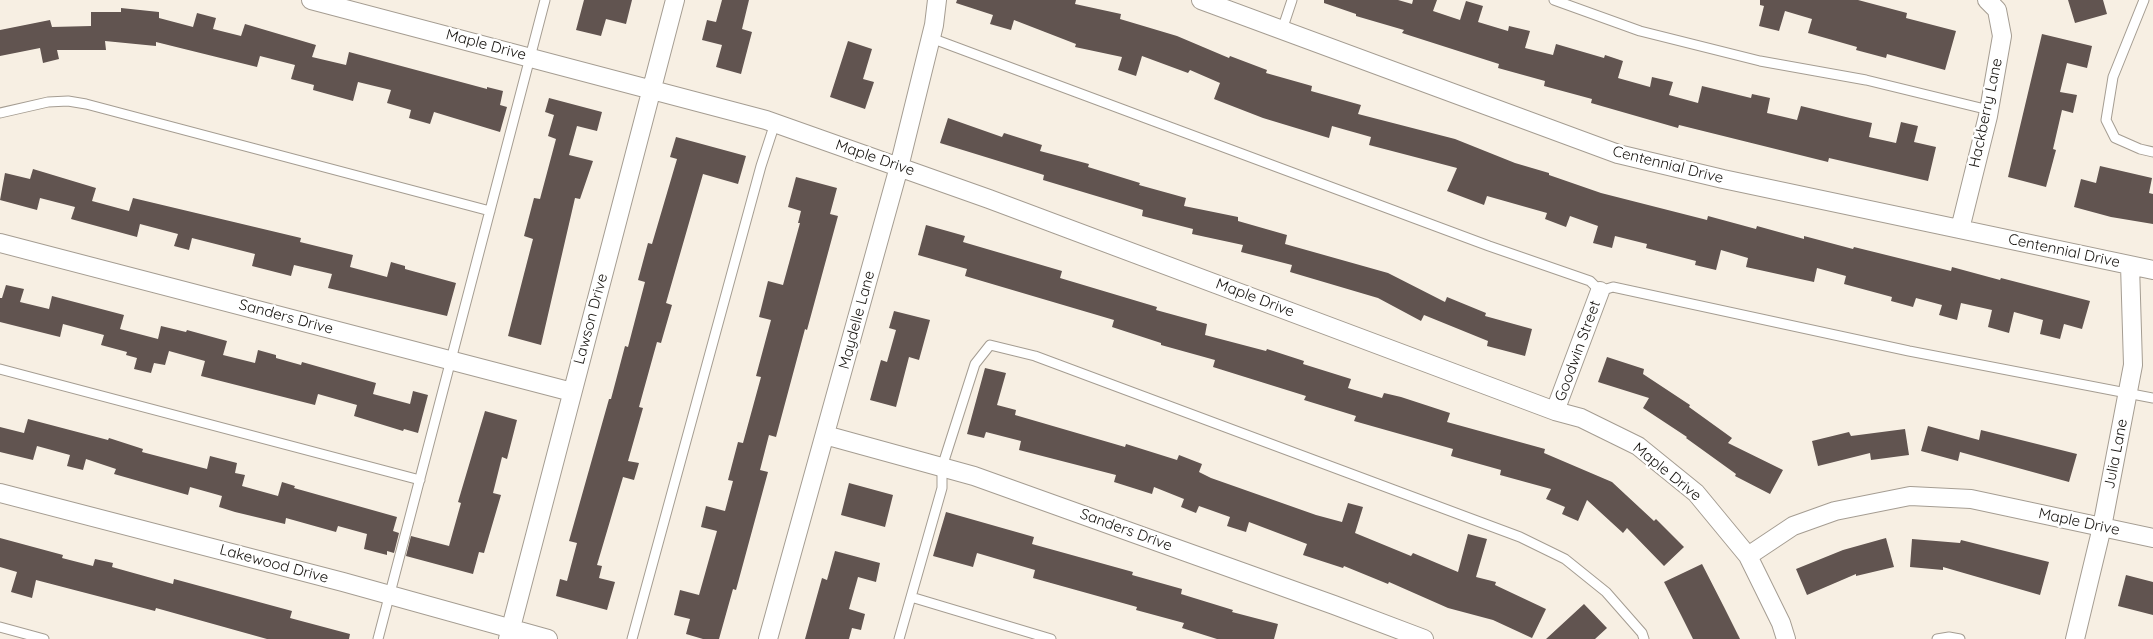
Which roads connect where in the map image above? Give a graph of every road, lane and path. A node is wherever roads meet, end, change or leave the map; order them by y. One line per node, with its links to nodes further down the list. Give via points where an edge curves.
1 (311, 0): 12 (street, Maple Drive)
2 (545, 0): 12 (lane)
3 (675, 0): 13 (street, Lawson Drive)
4 (937, 0): 11 (street, Maydelle Lane)
5 (1201, 0): 10 (street, Centennial Drive)
6 (1292, 0): 10 (lane)
7 (1554, 0): 14 (lane, via 1640,31 1760,61 1866,80)
8 (1988, 0): 14 (street, Hackberry Lane, via 1996,10 2002,36)
9 (2144, 0): 17 (lane, via 2113,77 2106,120 2114,138)
10 (1282, 30): 20 (street, Centennial Drive, via 1618,154)
11 (931, 38): 18 (street, Maydelle Lane); 24 (lane, via 1590,281)
12 (530, 57): 13 (street, Maple Drive); 19 (lane)
13 (651, 88): 16 (street, Maple Drive); 27 (street, Lawson Drive)
14 (1989, 110): 20 (street, Hackberry Lane)
15 (0, 113): 19 (lane, via 48,102 86,104)
16 (775, 123): 18 (street, Maple Drive); 45 (lane)
17 (2153, 152)
18 (899, 167): 30 (street, Maple Drive); 31 (street, Maydelle Lane)
19 (490, 211): 25 (lane)
20 (1960, 229): 22 (street, Centennial Drive)
21 (0, 243): 25 (street, Sanders Drive)
22 (2130, 265): 23 (street, Centennial Drive); 28 (street, Julia Lane, via 2133,365)
23 (2153, 270)
24 (1600, 291): 28 (lane, via 1613,287 1908,351); 30 (street, Goodwin Street)
25 (452, 360): 27 (street, Sanders Drive); 33 (lane)
26 (0, 369): 33 (lane)
27 (572, 392): 41 (street, Lawson Drive)
28 (2129, 393): 29 (lane); 35 (street, Julia Lane)
29 (2153, 398)
30 (1555, 411): 37 (street, Maple Drive, via 1581,418 1638,446 1696,493)
31 (825, 435): 32 (street, Sanders Drive); 46 (street, Maydelle Lane)
32 (942, 467): 39 (lane, via 942,488); 49 (street, Sanders Drive); 50 (lane, via 976,364 990,346 1026,354 1520,537 1565,559 1606,592)
33 (420, 480): 38 (lane)
34 (0, 493): 38 (street, Lakewood Drive)
35 (2102, 527): 36 (street, Maple Drive); 37 (street, Maple Drive, via 1971,499 1910,496 1836,511 1794,526); 54 (street, Julia Lane)
36 (2153, 538)
37 (1748, 556): 51 (street, via 1782,623)
38 (390, 596): 41 (street, Lakewood Drive); 43 (lane)
39 (911, 597): 47 (lane); 48 (lane)
40 (0, 627): 42 (lane)
41 (509, 634): 44 (street, Lakewood Drive)
42 (44, 639)
43 (378, 639)
44 (548, 639)
45 (632, 639)
46 (768, 639)
47 (899, 639)
48 (1051, 639)
49 (1424, 639)
50 (1644, 639)
51 (1786, 639)
52 (1937, 639): 53 (lane)
53 (1960, 639)
54 (2075, 639)

